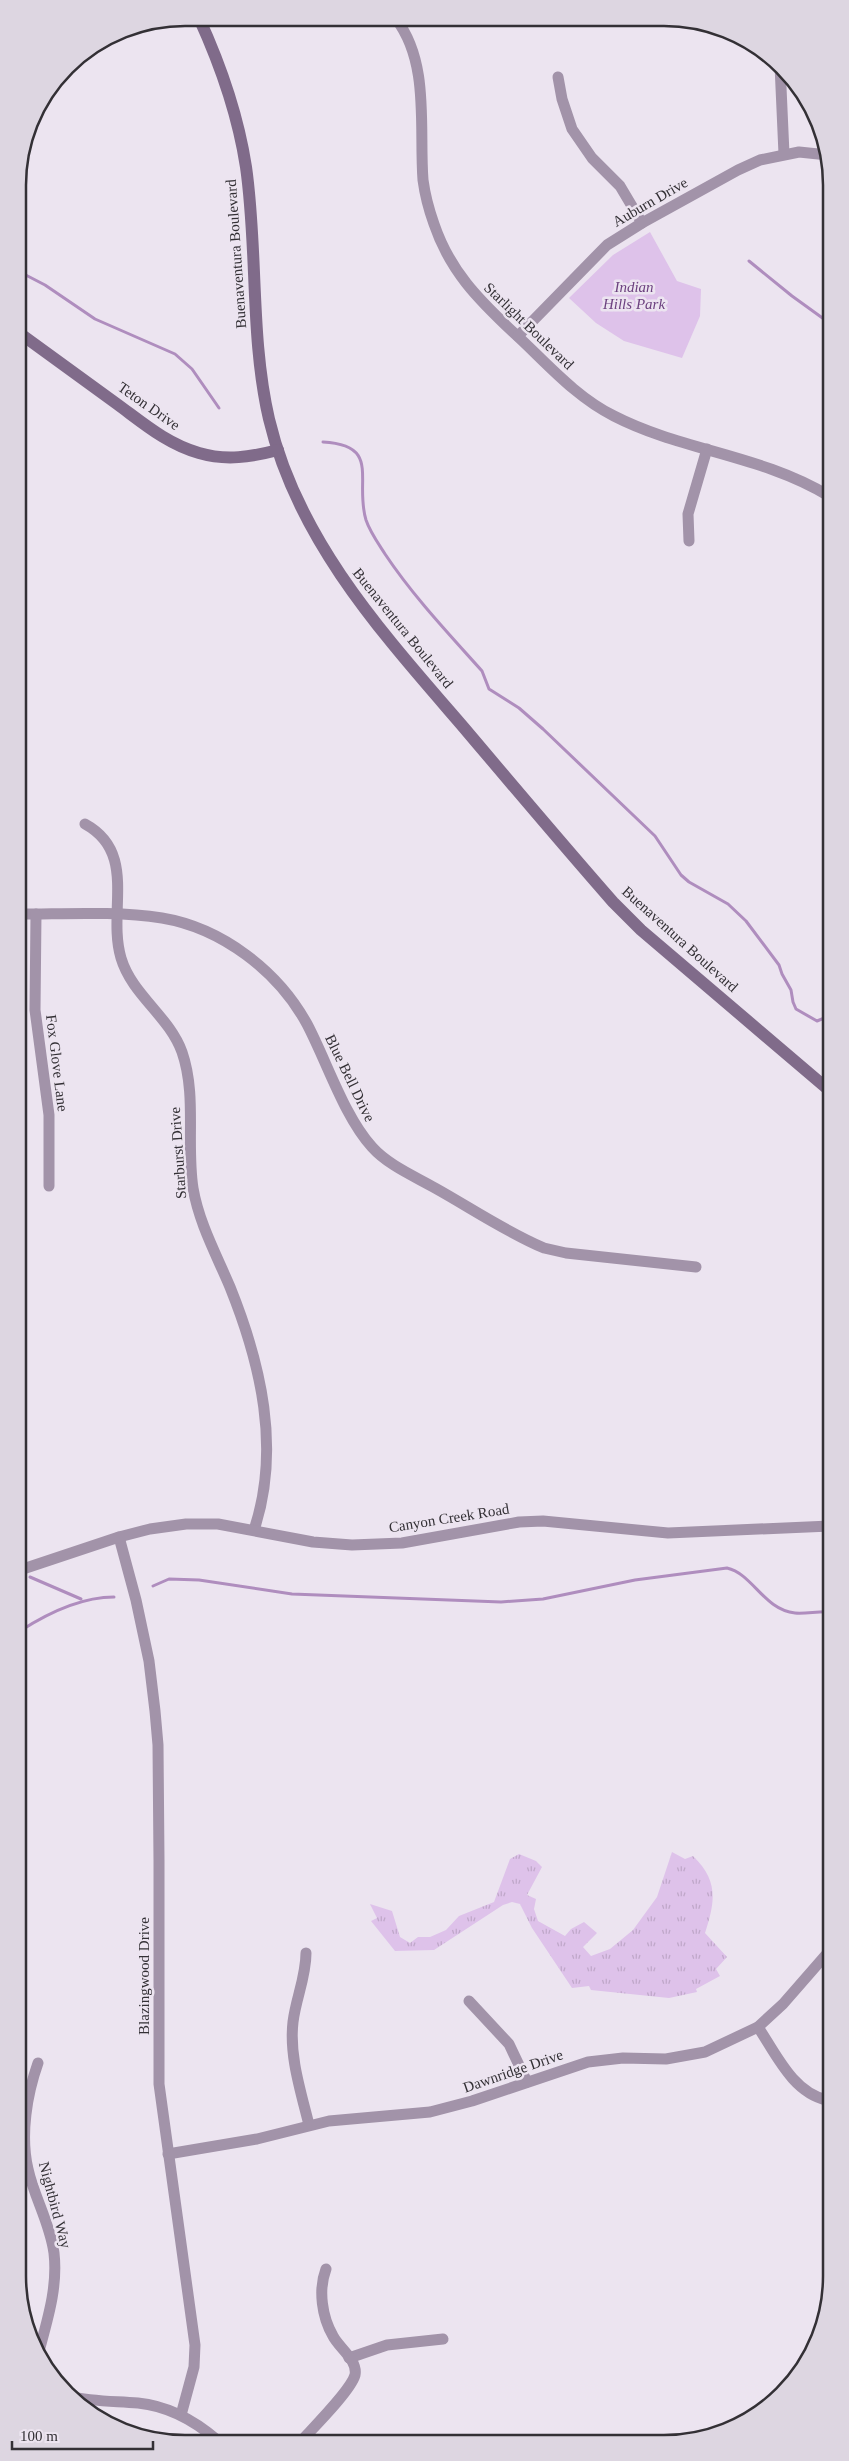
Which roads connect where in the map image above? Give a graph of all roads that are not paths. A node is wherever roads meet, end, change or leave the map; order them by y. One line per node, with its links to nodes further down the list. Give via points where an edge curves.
1 (203, 27): 11 (main road, Buenaventura Boulevard, via 223,74 246,170 262,376)
2 (401, 27): 8 (street, Starlight Boulevard, via 416,63 423,180 435,226 449,258 465,283)
3 (558, 76): 7 (street, via 572,129 592,158 620,186)
4 (781, 78): 5 (street)
5 (784, 154): 6 (street, Auburn Drive); 7 (street, Auburn Drive, via 738,170)
6 (820, 154)
7 (642, 223): 8 (street, Auburn Drive, via 607,245)
8 (518, 336): 10 (street, Starlight Boulevard, via 573,388 606,412 640,427)
9 (27, 338): 11 (main road, Teton Drive, via 181,447 226,458)
10 (707, 448): 12 (street, Starlight Boulevard, via 789,475); 13 (street, via 688,514)
11 (278, 450): 18 (main road, Buenaventura Boulevard, via 298,501 349,589 374,623 573,857 642,930)
12 (823, 493)
13 (689, 541)
14 (84, 824): 17 (street, Starburst Drive, via 100,833 112,850 116,865)
15 (27, 914): 16 (street, Blue Bell Drive)
16 (36, 914): 17 (street, Blue Bell Drive); 19 (street, Fox Glove Lane, via 35,1010 49,1115)
17 (117, 914): 20 (street, Blue Bell Drive, via 163,919 190,926 225,941 258,965 296,1007 359,1130 388,1160 544,1248 566,1254); 22 (street, Starburst Drive, via 119,950 125,970 170,1029 184,1061 191,1169 198,1209 230,1289 264,1401 268,1456)
18 (823, 1085)
19 (49, 1186)
20 (696, 1267)
21 (822, 1526): 22 (street, Canyon Creek Road, via 668,1533 543,1520 430,1539 367,1545 313,1542)
22 (254, 1530): 23 (street, Canyon Creek Road, via 218,1524 186,1524)
23 (119, 1537): 24 (street, Canyon Creek Road); 34 (street, Blazingwood Drive, via 149,1661 158,1745 158,2066)
24 (26, 1568)
25 (306, 1953): 33 (street, via 293,2021 292,2046)
26 (822, 1959): 28 (street, Dawnridge Drive)
27 (469, 2001): 30 (street, via 509,2044)
28 (758, 2027): 30 (street, Dawnridge Drive, via 705,2052 666,2059 623,2058 588,2062); 31 (street, via 785,2068 805,2091)
29 (38, 2063): 32 (street, Nightbird Way)
30 (527, 2082): 33 (street, Dawnridge Drive, via 430,2112 350,2118)
31 (822, 2098)
32 (26, 2119)
33 (309, 2125): 34 (street, Dawnridge Drive, via 257,2139)
34 (168, 2154): 41 (street, Blazingwood Drive, via 195,2345 194,2367)
35 (26, 2155): 38 (street, Nightbird Way, via 51,2237 55,2265 52,2297)
36 (326, 2269): 39 (street, via 322,2296 326,2319)
37 (443, 2338): 39 (street, via 387,2345)
38 (41, 2342)
39 (349, 2358): 43 (street, via 355,2368 353,2380)
40 (86, 2399): 41 (street, via 145,2404)
41 (181, 2415): 42 (street)
42 (210, 2435)
43 (306, 2435)

